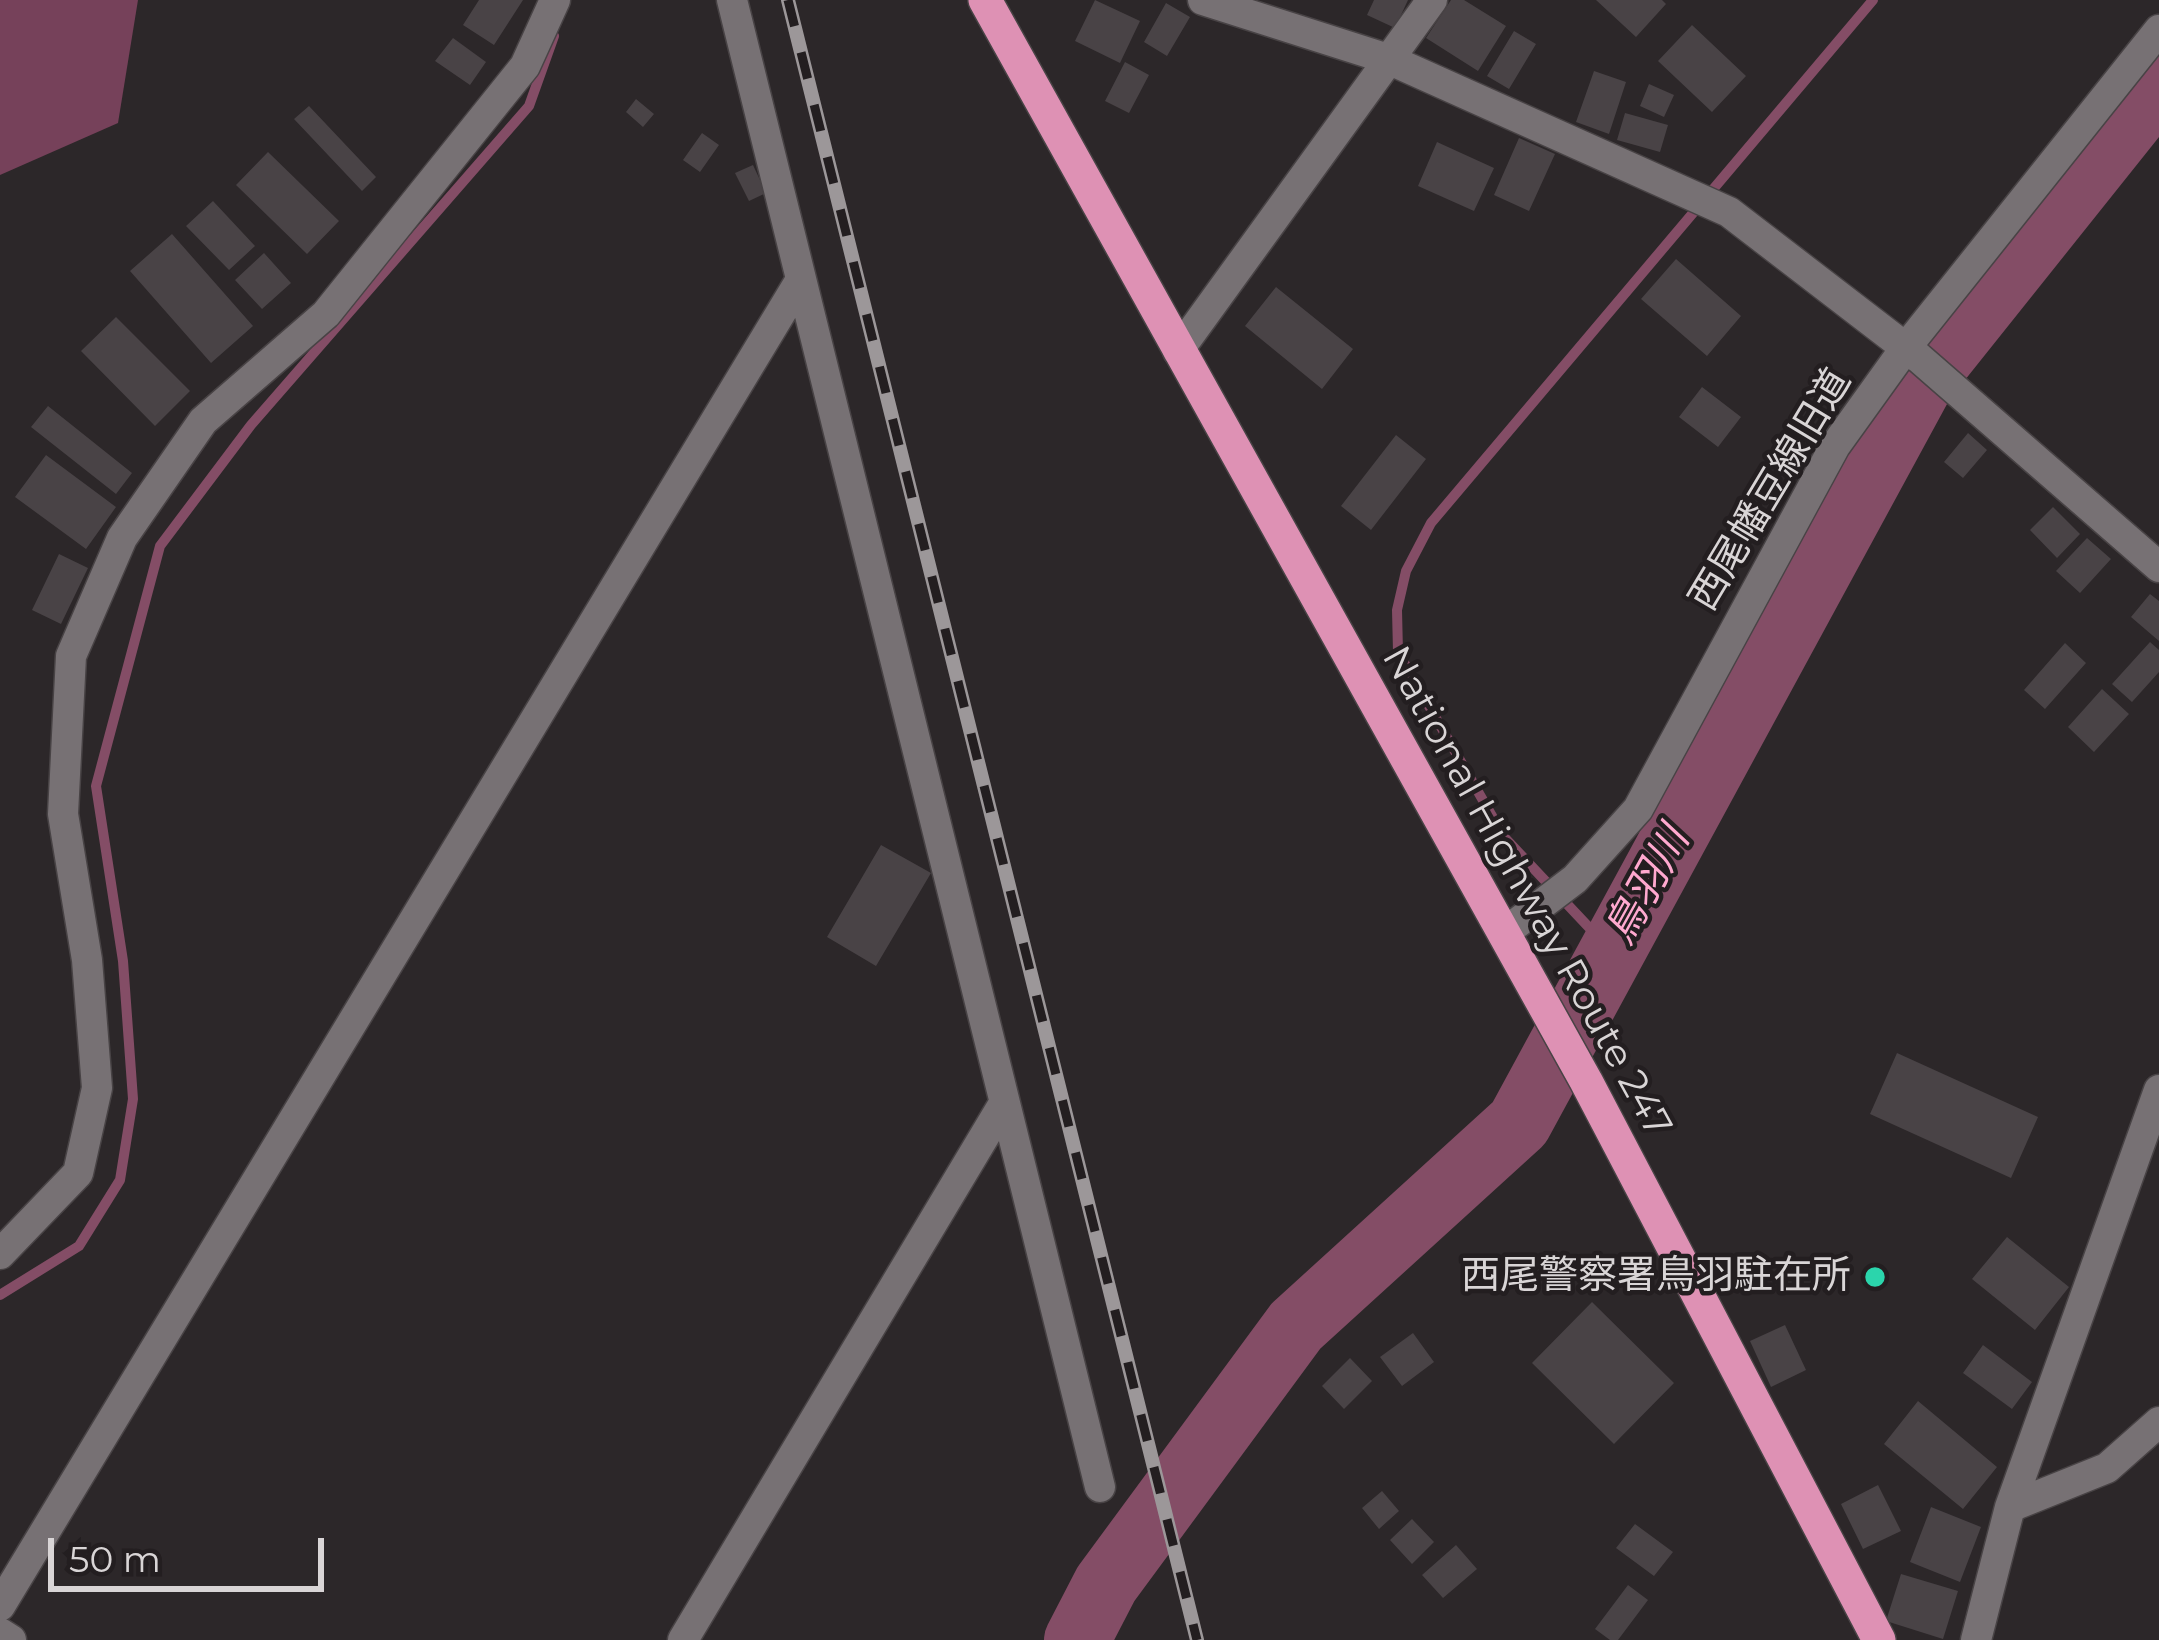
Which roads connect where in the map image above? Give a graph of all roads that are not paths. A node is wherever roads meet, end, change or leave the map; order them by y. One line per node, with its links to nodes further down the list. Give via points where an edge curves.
1 (555, 0): 15 (street, via 525,66 326,314 203,421 122,538 71,656 63,814 97,1088 78,1173)
2 (732, 0): 8 (street)
3 (986, 0): 9 (highway, National Highway Route 247)
4 (1203, 0): 7 (street)
5 (1432, 0): 7 (street)
6 (2159, 30): 10 (street, 西尾幡豆線旧道)
7 (1388, 59): 9 (street); 10 (street, via 1729,212)
8 (800, 281): 14 (street); 19 (street)
9 (1178, 351): 12 (highway, National Highway Route 247)
10 (1911, 354): 11 (street); 12 (street, 西尾幡豆線旧道, via 1835,446 1638,809 1575,879)
11 (2159, 567)
12 (1504, 933): 23 (highway, National Highway Route 247)
13 (2159, 1090): 18 (street)
14 (1003, 1105): 17 (street); 22 (street)
15 (0, 1254)
16 (2159, 1422): 18 (street, via 2107,1468)
17 (1100, 1487)
18 (2010, 1507): 24 (street)
19 (0, 1606)
20 (0, 1633): 21 (street)
21 (11, 1640)
22 (683, 1640)
23 (1879, 1640)
24 (1976, 1640)

